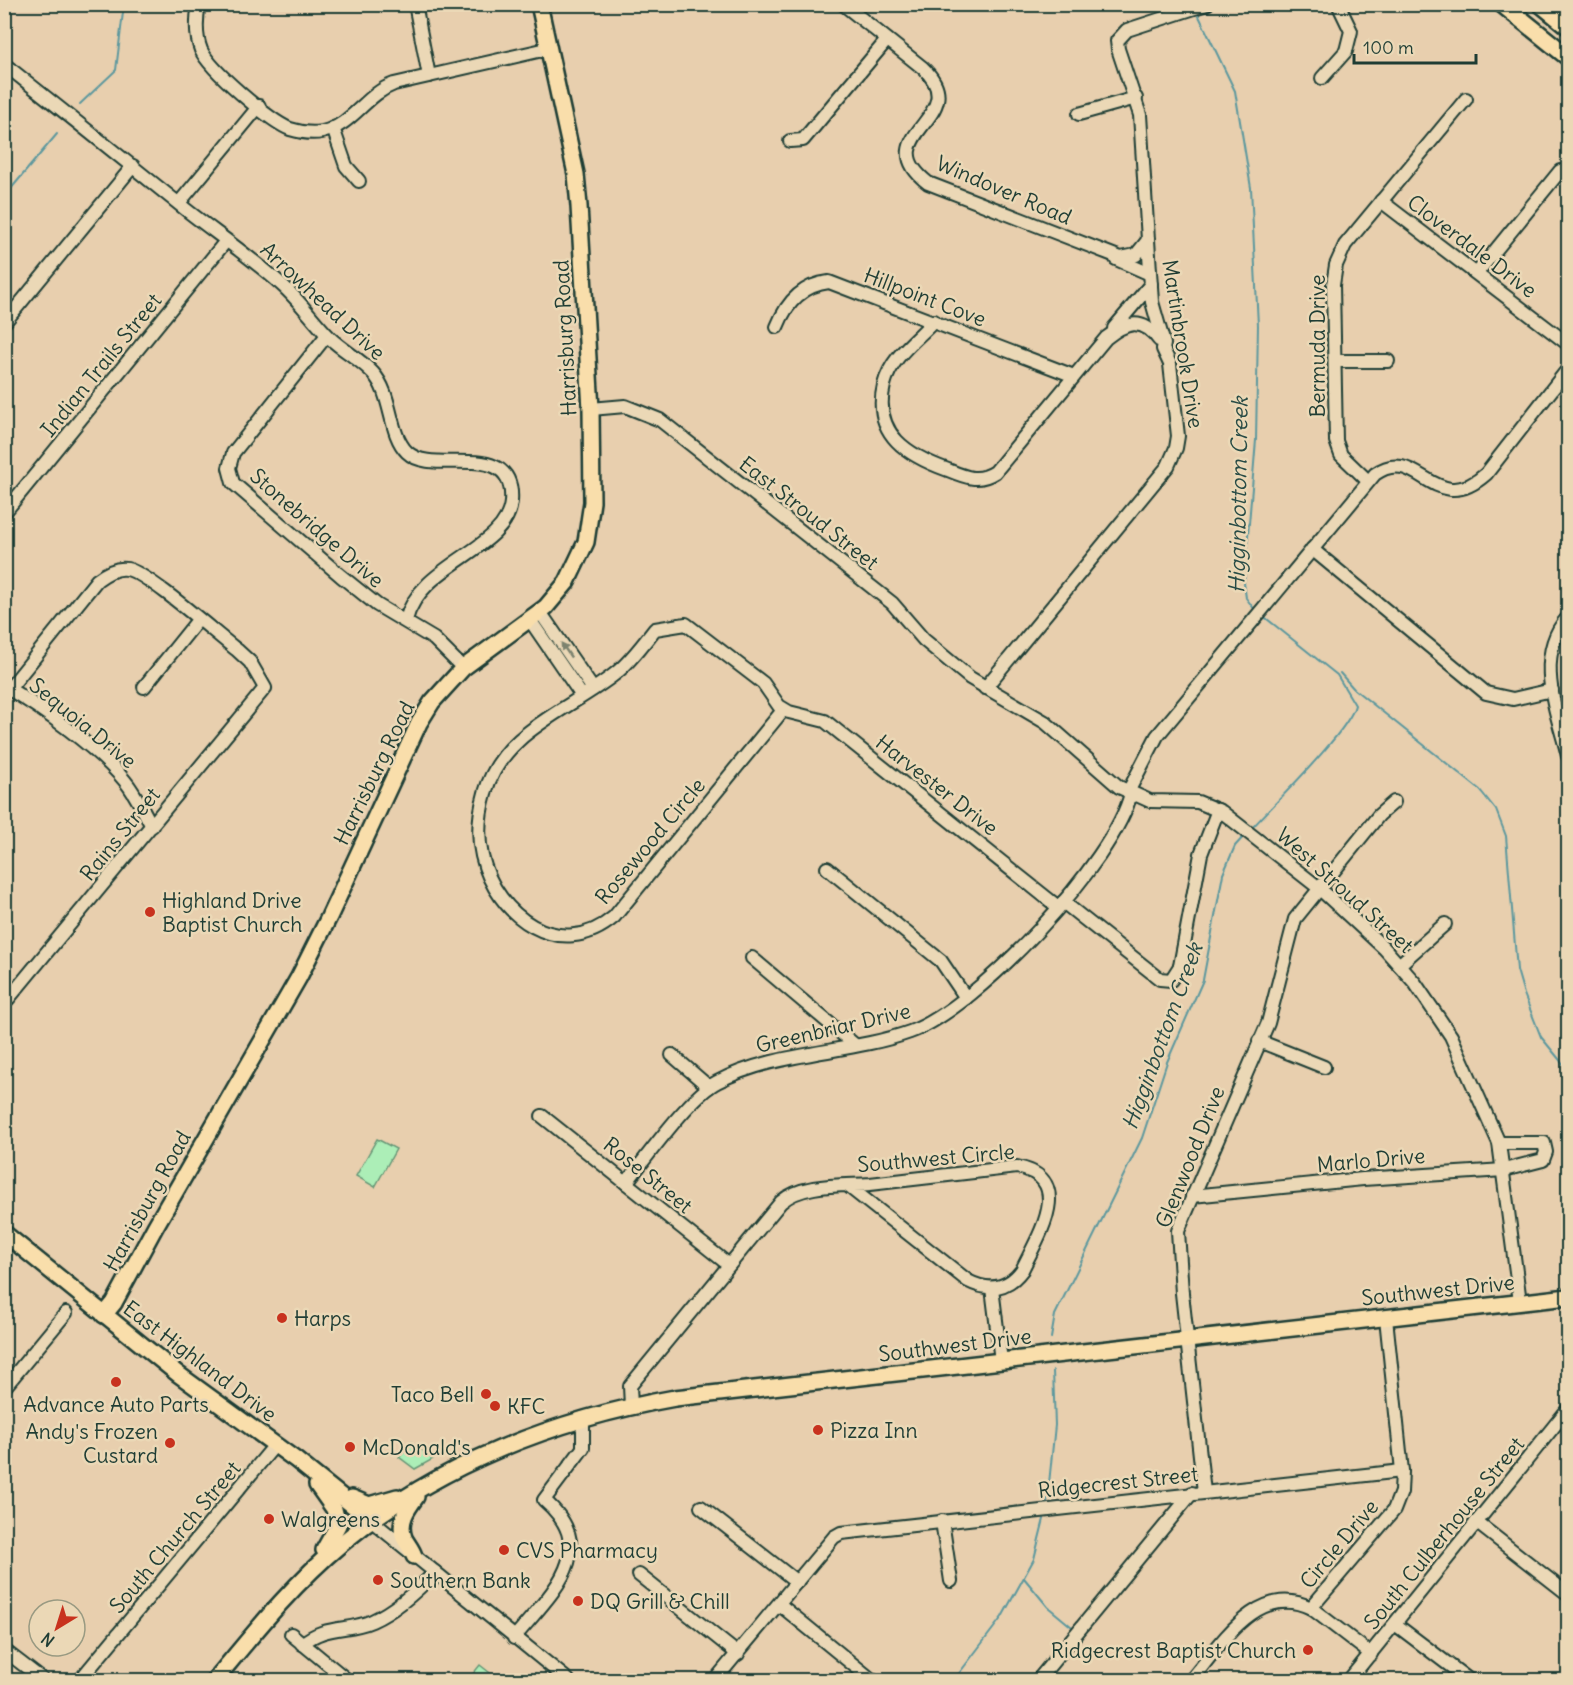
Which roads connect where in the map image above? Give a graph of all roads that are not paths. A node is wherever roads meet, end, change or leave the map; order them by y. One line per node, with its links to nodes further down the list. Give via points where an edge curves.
1 (199, 4): 18 (street, via 197,36 207,60 217,73)
2 (415, 4): 14 (street)
3 (539, 4): 11 (main road, Harrisburg Road)
4 (843, 4): 10 (street, Windover Road)
5 (1338, 4): 15 (street, via 1351,31 1346,51)
6 (1502, 4): 12 (highway)
7 (1541, 4): 9 (highway)
8 (1206, 5): 16 (street, Martinbrook Drive, via 1127,30 1118,38)
9 (1569, 26)
10 (887, 40): 21 (street, via 803,140); 29 (street, Windover Road, via 927,72 939,90 936,106 910,146 911,162 919,176)
11 (547, 49): 14 (street); 43 (main road, Harrisburg Road, via 576,174)
12 (1569, 57)
13 (5, 65): 22 (street, Arrowhead Drive)
14 (429, 76): 20 (street, via 388,86)
15 (1322, 78)
16 (1136, 98): 19 (street); 27 (street, Martinbrook Drive, via 1142,131)
17 (1466, 99): 25 (street, Bermuda Drive)
18 (259, 106): 20 (street, via 291,129 311,133); 26 (street)
19 (1079, 114)
20 (333, 128): 24 (street, via 346,166)
21 (790, 141)
22 (133, 166): 26 (street, Arrowhead Drive); 33 (street)
23 (1560, 171): 30 (street)
24 (359, 181)
25 (1381, 201): 30 (street, Cloverdale Drive); 39 (street, Bermuda Drive, via 1345,245 1336,265)
26 (179, 203): 28 (street, Arrowhead Drive)
27 (1148, 240): 29 (street, Windover Road, via 1138,253 1124,258); 31 (street, Martinbrook Drive)
28 (226, 241): 35 (street, Arrowhead Drive, via 281,284); 45 (street, Indian Trails Street)
29 (1084, 245): 31 (street, Windover Road)
30 (1477, 273): 37 (street, Cloverdale Drive)
31 (1151, 279): 36 (street); 38 (street, Martinbrook Drive)
32 (934, 321): 34 (street, Hillpoint Cove, via 829,282 802,292 784,309); 42 (street, Hillpoint Cove); 42 (street, via 893,364 883,391 883,412 891,434 918,459 970,479 988,477)
33 (4, 323)
34 (777, 327)
35 (327, 335): 50 (street, Stonebridge Drive, via 233,453 230,475 238,490 341,576 377,605); 50 (street, Arrowhead Drive, via 379,381 401,443 411,455 424,461 485,463 500,472 509,485 511,503 504,520 483,544 428,582)
36 (1106, 338): 38 (street, via 1120,327 1141,325 1153,332); 42 (street)
37 (1569, 344)
38 (1163, 349): 54 (street, Martinbrook Drive, via 1170,364 1178,436 1172,459)
39 (1335, 361): 40 (street); 44 (street, Bermuda Drive, via 1337,447)
40 (1388, 361)
41 (1569, 369): 44 (street, Greenbriar Drive, via 1475,484 1459,490 1439,488 1402,467 1382,469)
42 (1074, 376)
43 (591, 409): 47 (main road, Harrisburg Road, via 592,502 586,542 567,582); 54 (street, East Stroud Street, via 625,406 660,420 892,603 924,639)
44 (1368, 481): 46 (street, Greenbriar Drive)
45 (4, 513)
46 (1312, 549): 55 (street, via 1486,693 1513,699); 59 (street, Greenbriar Drive, via 1158,736)
47 (535, 616): 51 (main road, Harrisburg Road); 56 (street)
48 (1569, 616): 55 (street, via 1553,647 1549,673)
49 (198, 620): 52 (street, via 142,575 129,569 114,570 97,580); 53 (street); 62 (street, Rains Street, via 250,662 265,688)
50 (406, 620): 51 (street, Stonebridge Drive, via 434,639)
51 (463, 668): 88 (main road, Harrisburg Road, via 419,723 298,977)
52 (7, 687): 62 (street, Sequoia Drive, via 34,703 115,770)
53 (144, 687)
54 (984, 688): 59 (street, West Stroud Street, via 1045,722 1113,783)
55 (1552, 690): 58 (street)
56 (587, 692): 57 (street, Rosewood Circle, via 618,672 655,629 686,624 764,683); 57 (street, Rosewood Circle, via 509,748 490,780 479,822 483,858 495,887 519,916 544,933 557,936 595,931 614,917)
57 (784, 709): 65 (street, Harvester Drive, via 825,721)
58 (1569, 756)
59 (1130, 793): 61 (street, West Stroud Street, via 1161,802 1198,802); 65 (street, Greenbriar Drive, via 1114,836)
60 (1394, 802): 64 (street, Glenwood Drive)
61 (1218, 810): 64 (street, West Stroud Street); 65 (street, Harvester Drive, via 1201,854 1180,966 1171,980 1160,979)
62 (152, 826): 70 (street, Rains Street)
63 (827, 868): 69 (street, via 941,961)
64 (1319, 888): 68 (street, West Stroud Street); 71 (street, Glenwood Drive, via 1292,927 1268,1023)
65 (1060, 904): 69 (street, Greenbriar Drive, via 1021,950)
66 (1445, 924): 68 (street)
67 (752, 958): 72 (street)
68 (1399, 965): 77 (street, West Stroud Street, via 1451,1036)
69 (966, 998): 72 (street, Greenbriar Drive, via 912,1032)
70 (4, 1004)
71 (1259, 1041): 74 (street); 81 (street, Glenwood Drive)
72 (855, 1045): 75 (street, Greenbriar Drive, via 747,1069)
73 (672, 1055): 75 (street)
74 (1324, 1067)
75 (709, 1087): 79 (street, Greenbriar Drive, via 691,1103)
76 (543, 1116): 79 (street, Rose Street)
77 (1499, 1143): 78 (street, West Stroud Street); 78 (street, Marlo Drive, via 1544,1143 1546,1152 1543,1160)
78 (1504, 1170): 81 (street, Marlo Drive); 86 (street, West Stroud Street)
79 (626, 1183): 83 (street, Rose Street)
80 (848, 1186): 83 (street, Southwest Circle, via 802,1191 788,1197); 84 (street, via 968,1281); 84 (street, Southwest Circle, via 1017,1167 1030,1172 1047,1190 1050,1212 1022,1270 1009,1284)
81 (1191, 1196): 90 (street, Glenwood Drive, via 1177,1243)
82 (4, 1233): 88 (main road, East Highland Drive)
83 (729, 1265): 93 (street, Southwest Circle, via 630,1386)
84 (992, 1288): 91 (street)
85 (1569, 1296): 86 (main road, Southwest Drive)
86 (1520, 1302): 89 (main road, Southwest Drive)
87 (66, 1313): 92 (street)
88 (104, 1315): 97 (main road, East Highland Drive)
89 (1386, 1318): 90 (main road, Southwest Drive); 99 (street, Circle Drive)
90 (1189, 1340): 91 (main road, Southwest Drive); 102 (street, Glenwood Drive)
91 (1002, 1361): 93 (main road, Southwest Drive, via 717,1392)
92 (4, 1388)
93 (631, 1406): 95 (main road, Southwest Drive)
94 (1569, 1409): 96 (street, South Culberhouse Street)
95 (583, 1418): 100 (main road, Southwest Drive, via 482,1457); 118 (street, via 583,1448 544,1500 569,1533 570,1564)
96 (1563, 1421): 106 (street, South Culberhouse Street)
97 (275, 1445): 98 (main road, East Highland Drive); 124 (street, South Church Street)
98 (296, 1460): 101 (main road, East Highland Drive); 115 (main road, via 331,1503 338,1526 329,1544)
99 (1402, 1471): 102 (street, Ridgecrest Street); 114 (street, Circle Drive, via 1401,1492 1394,1510)
100 (423, 1488): 101 (main road, via 369,1505); 104 (main road, Southwest Drive); 107 (main road, via 406,1509 402,1521)
101 (335, 1492): 104 (main road, East Highland Drive)
102 (1198, 1493): 105 (street, Ridgecrest Street); 130 (street)
103 (701, 1507): 111 (street)
104 (372, 1521): 107 (street); 115 (main road, Southwest Drive, via 339,1545)
105 (942, 1521): 110 (street); 111 (street, Ridgecrest Street, via 838,1534)
106 (1476, 1522): 112 (street); 116 (street, South Culberhouse Street)
107 (414, 1556): 108 (street)
108 (435, 1572): 118 (street); 119 (street, via 415,1593 371,1622 315,1633)
109 (639, 1575): 121 (street)
110 (951, 1581)
111 (797, 1582): 113 (street)
112 (1569, 1593)
113 (778, 1604): 121 (street); 129 (street)
114 (1311, 1608): 122 (street); 131 (street, Circle Drive, via 1271,1603 1256,1608 1237,1624)
115 (274, 1610): 125 (main road)
116 (1395, 1624): 122 (street, South Culberhouse Street); 133 (street)
117 (291, 1634): 119 (street)
118 (514, 1638): 127 (street)
119 (302, 1644): 126 (street)
120 (4, 1650): 123 (street)
121 (738, 1654): 128 (street)
122 (1371, 1654): 132 (street, South Culberhouse Street)
123 (43, 1680)
124 (80, 1680)
125 (215, 1680)
126 (347, 1680)
127 (568, 1680)
128 (715, 1680)
129 (872, 1680)
130 (1038, 1680)
131 (1191, 1680)
132 (1349, 1680)
133 (1469, 1680)

